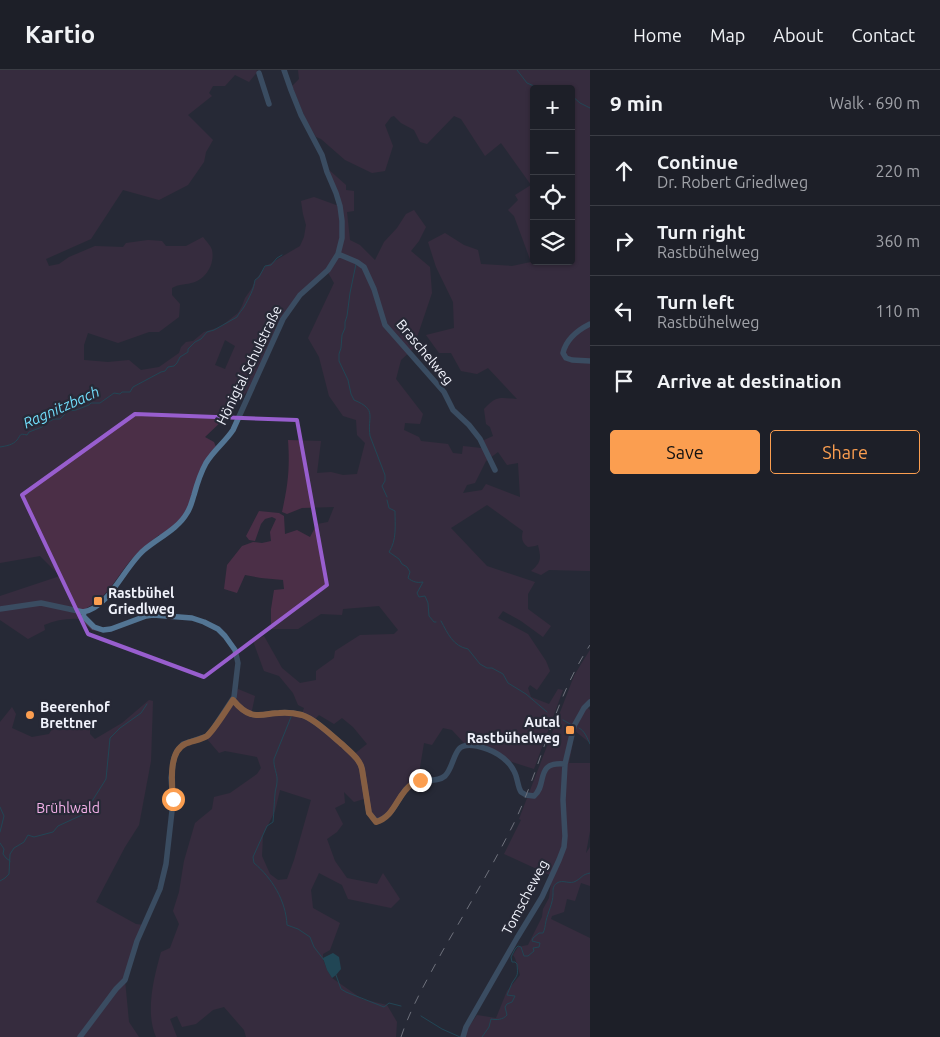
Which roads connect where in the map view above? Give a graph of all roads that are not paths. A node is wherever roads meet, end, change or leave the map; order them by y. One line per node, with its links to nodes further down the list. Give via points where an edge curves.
1 (284, 70): 4 (street, Hönigtal Schulstraße, via 301,115 322,155 340,206 342,238)
2 (259, 73): 3 (street)
3 (269, 104)
4 (338, 254): 7 (street, Braschelweg, via 364,267 385,325 480,439); 9 (street, Hönigtal Schulstraße, via 328,270 294,302 284,319 233,430 206,464 187,513 134,560 104,599)
5 (590, 324): 6 (street, via 575,334 563,353 568,359)
6 (590, 361)
7 (495, 470)
8 (0, 609): 9 (street, via 40,603)
9 (83, 612): 10 (street, via 94,627 103,630 154,615 192,618 218,629 232,644 237,656)
10 (233, 700): 12 (street, via 252,714 305,716 336,739 360,762 369,813 376,822 394,808 412,783 444,776 462,746 488,749 500,755 514,771 521,792 530,796 538,792 547,768); 13 (street, via 207,736 183,744 177,751 171,778 173,802 166,864 160,889 137,941 125,980)
11 (590, 702): 12 (street, Tomscheweg, via 574,726)
12 (565, 764): 14 (street, Tomscheweg, via 565,836 560,860)
13 (80, 1037)
14 (463, 1037)

